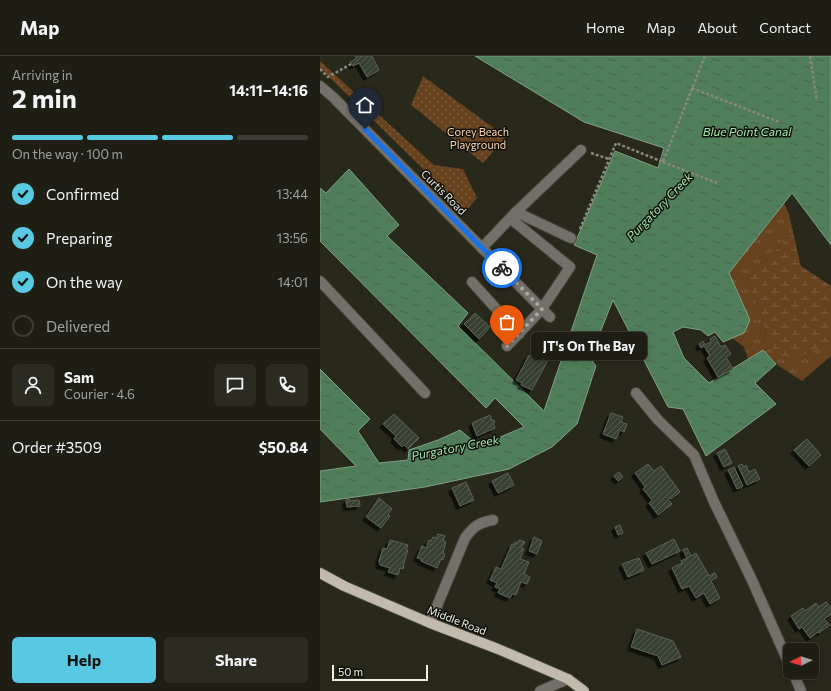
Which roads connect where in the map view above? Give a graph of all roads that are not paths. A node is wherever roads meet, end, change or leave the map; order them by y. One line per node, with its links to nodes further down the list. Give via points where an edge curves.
1 (320, 86): 5 (street, Curtis Road)
2 (581, 150): 3 (street)
3 (513, 215): 4 (street); 5 (street); 8 (street, via 570,267)
4 (571, 238)
5 (482, 248): 8 (street, Curtis Road)
6 (320, 281): 12 (street)
7 (472, 282): 10 (street)
8 (542, 309): 9 (street, Curtis Road); 10 (street)
9 (550, 317)
10 (519, 334): 11 (street)
11 (507, 346)
12 (425, 393)
13 (636, 393): 17 (street, via 658,420 694,454)
14 (493, 520): 16 (street, via 480,523 471,529 465,538)
15 (320, 573): 16 (main road, Middle Road)
16 (430, 623): 18 (main road, Middle Road)
17 (783, 650)
18 (568, 679): 20 (street); 21 (main road, Middle Road)
19 (796, 679): 22 (street)
20 (540, 691)
21 (584, 691)
22 (801, 691)

